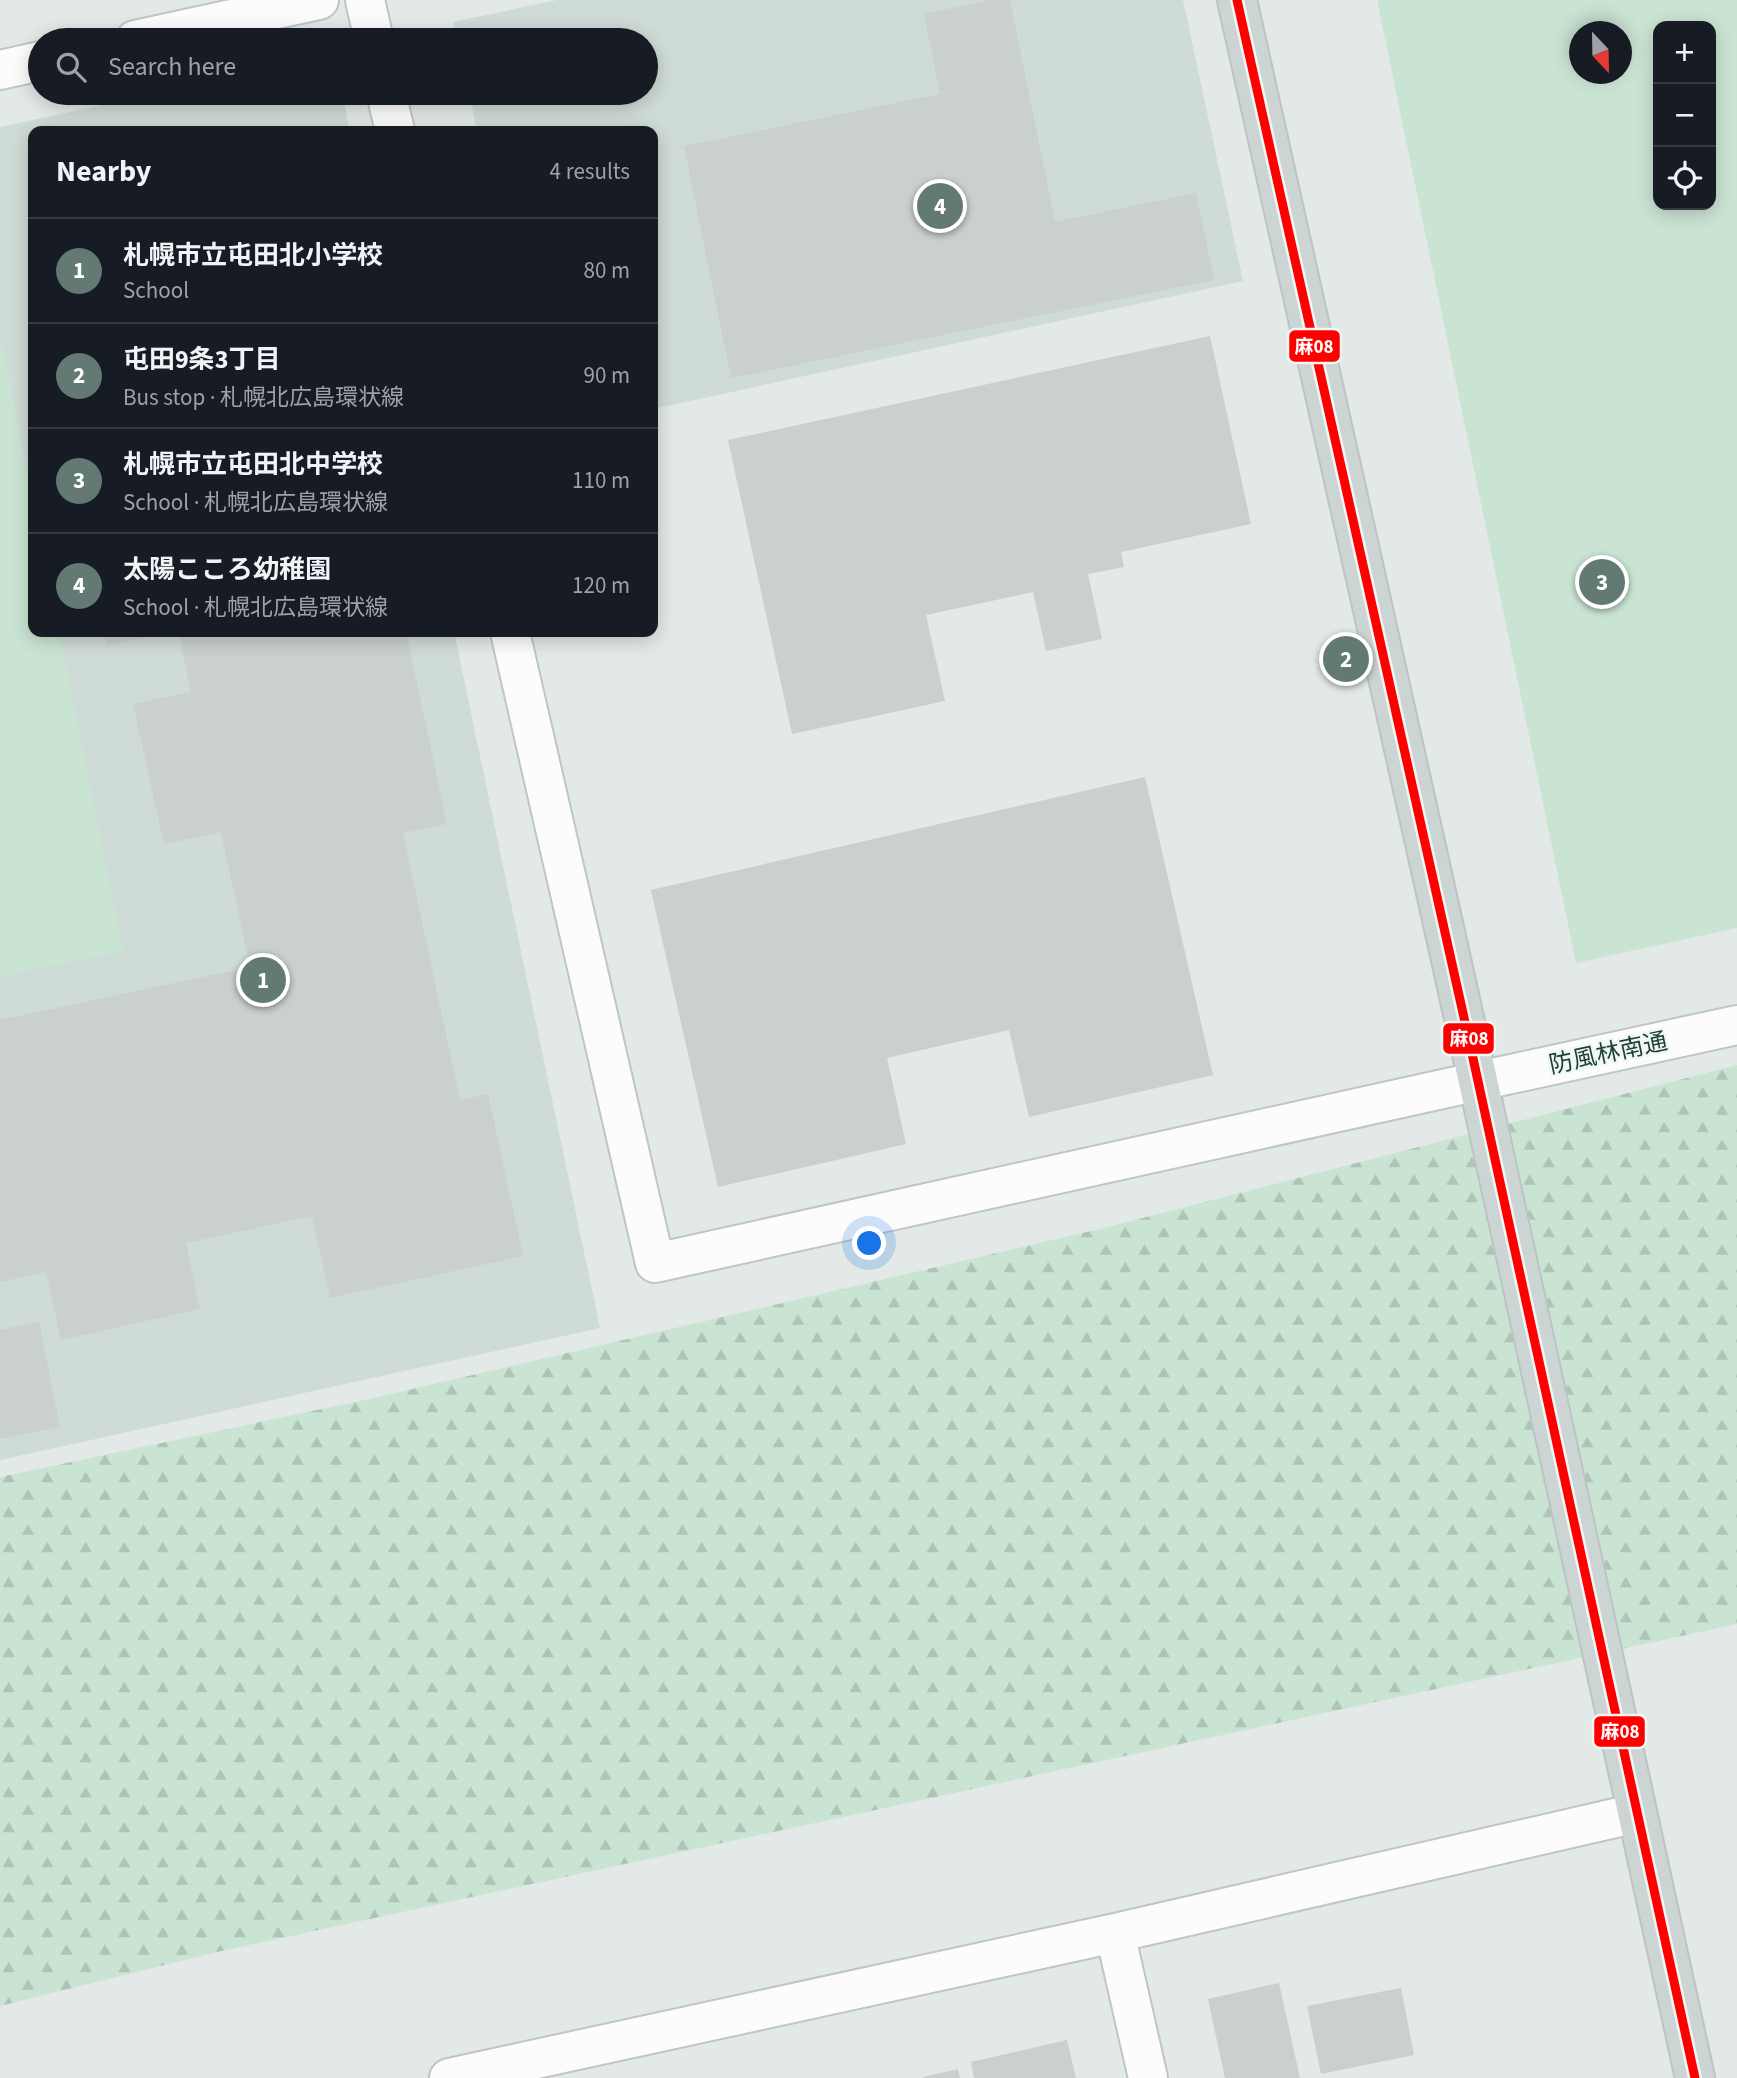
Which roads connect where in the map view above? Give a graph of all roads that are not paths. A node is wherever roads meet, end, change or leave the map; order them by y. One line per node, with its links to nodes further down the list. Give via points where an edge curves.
1 (319, 0): 4 (street)
2 (365, 0): 5 (street)
3 (1237, 0): 12 (main road)
4 (190, 28)
5 (371, 28)
6 (28, 64): 7 (street)
7 (0, 70)
8 (389, 105): 9 (street)
9 (394, 126)
10 (511, 637): 12 (street, 防風林南通, via 654,1263)
11 (1737, 1025): 12 (street, 防風林南通)
12 (1479, 1081): 13 (main road)
13 (1637, 1813): 14 (street); 17 (main road)
14 (1115, 1933): 15 (street); 16 (street)
15 (449, 2078)
16 (1148, 2078)
17 (1695, 2078)

